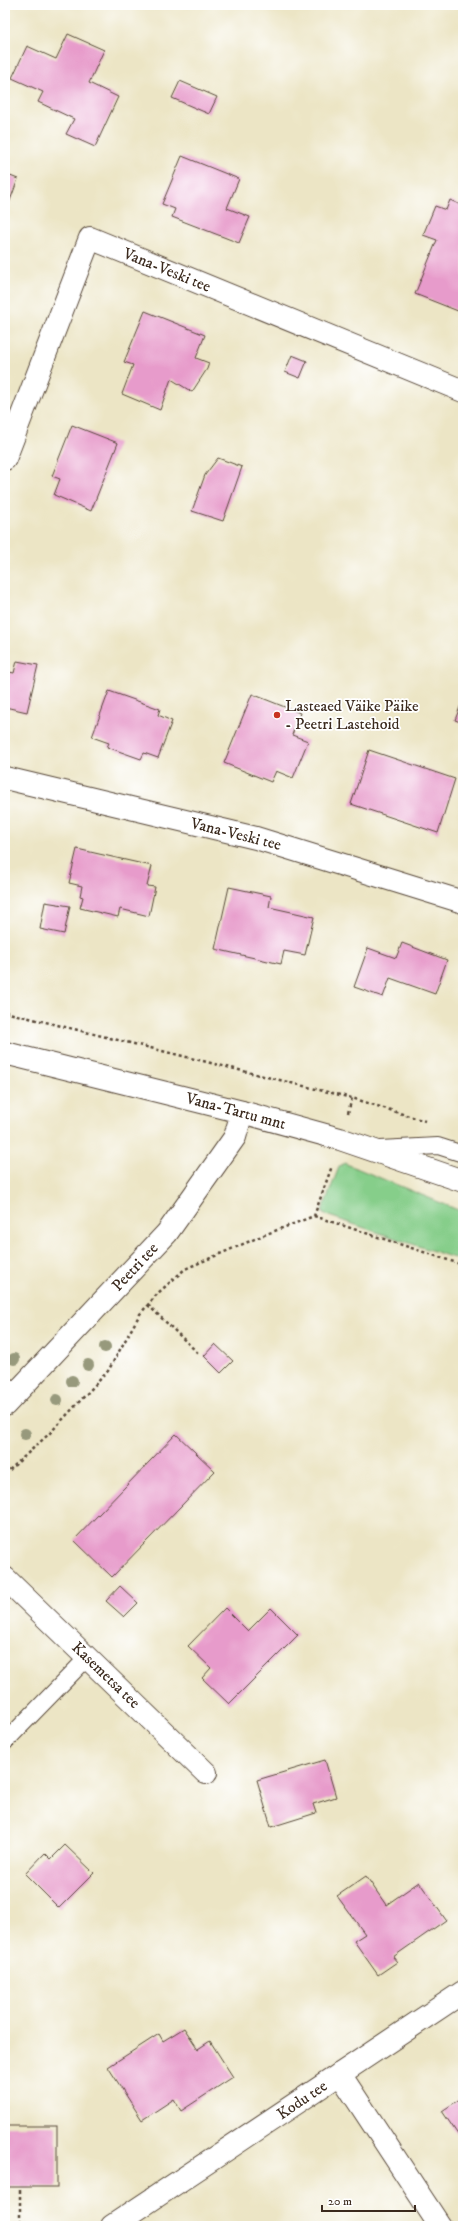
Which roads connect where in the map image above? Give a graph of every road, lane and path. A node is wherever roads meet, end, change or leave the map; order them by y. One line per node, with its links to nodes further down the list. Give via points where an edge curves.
1 (463, 391): 2 (street, Vana-Veski tee, via 90,238)
2 (5, 459)
3 (5, 778): 4 (street, Vana-Veski tee, via 256,838)
4 (463, 902)
5 (5, 1012): 7 (path)
6 (5, 1053): 8 (street, Vana-Tartu mnt)
7 (352, 1098): 9 (path); 10 (path)
8 (242, 1112): 11 (street, Vana-Tartu mnt); 19 (street, Peetri tee, via 235,1137 167,1233)
9 (346, 1119)
10 (427, 1121)
11 (372, 1150): 12 (lane, via 438,1146); 14 (street, Vana-Tartu mnt)
12 (463, 1154)
13 (334, 1160): 15 (path)
14 (463, 1181)
15 (314, 1216): 16 (path); 17 (path, via 185,1269)
16 (463, 1265)
17 (148, 1305): 18 (path); 20 (path, via 140,1314 108,1371 50,1433)
18 (199, 1354)
19 (5, 1405)
20 (5, 1474)
21 (5, 1578): 22 (street, Kasemetsa tee)
22 (88, 1658): 23 (lane); 24 (street, Kasemetsa tee)
23 (5, 1742)
24 (206, 1773)
25 (463, 1992): 26 (street)
26 (340, 2074): 29 (street, Kodu tee); 30 (street, Kodu tee)
27 (20, 2190): 28 (path)
28 (20, 2226)
29 (112, 2226)
30 (440, 2226)

